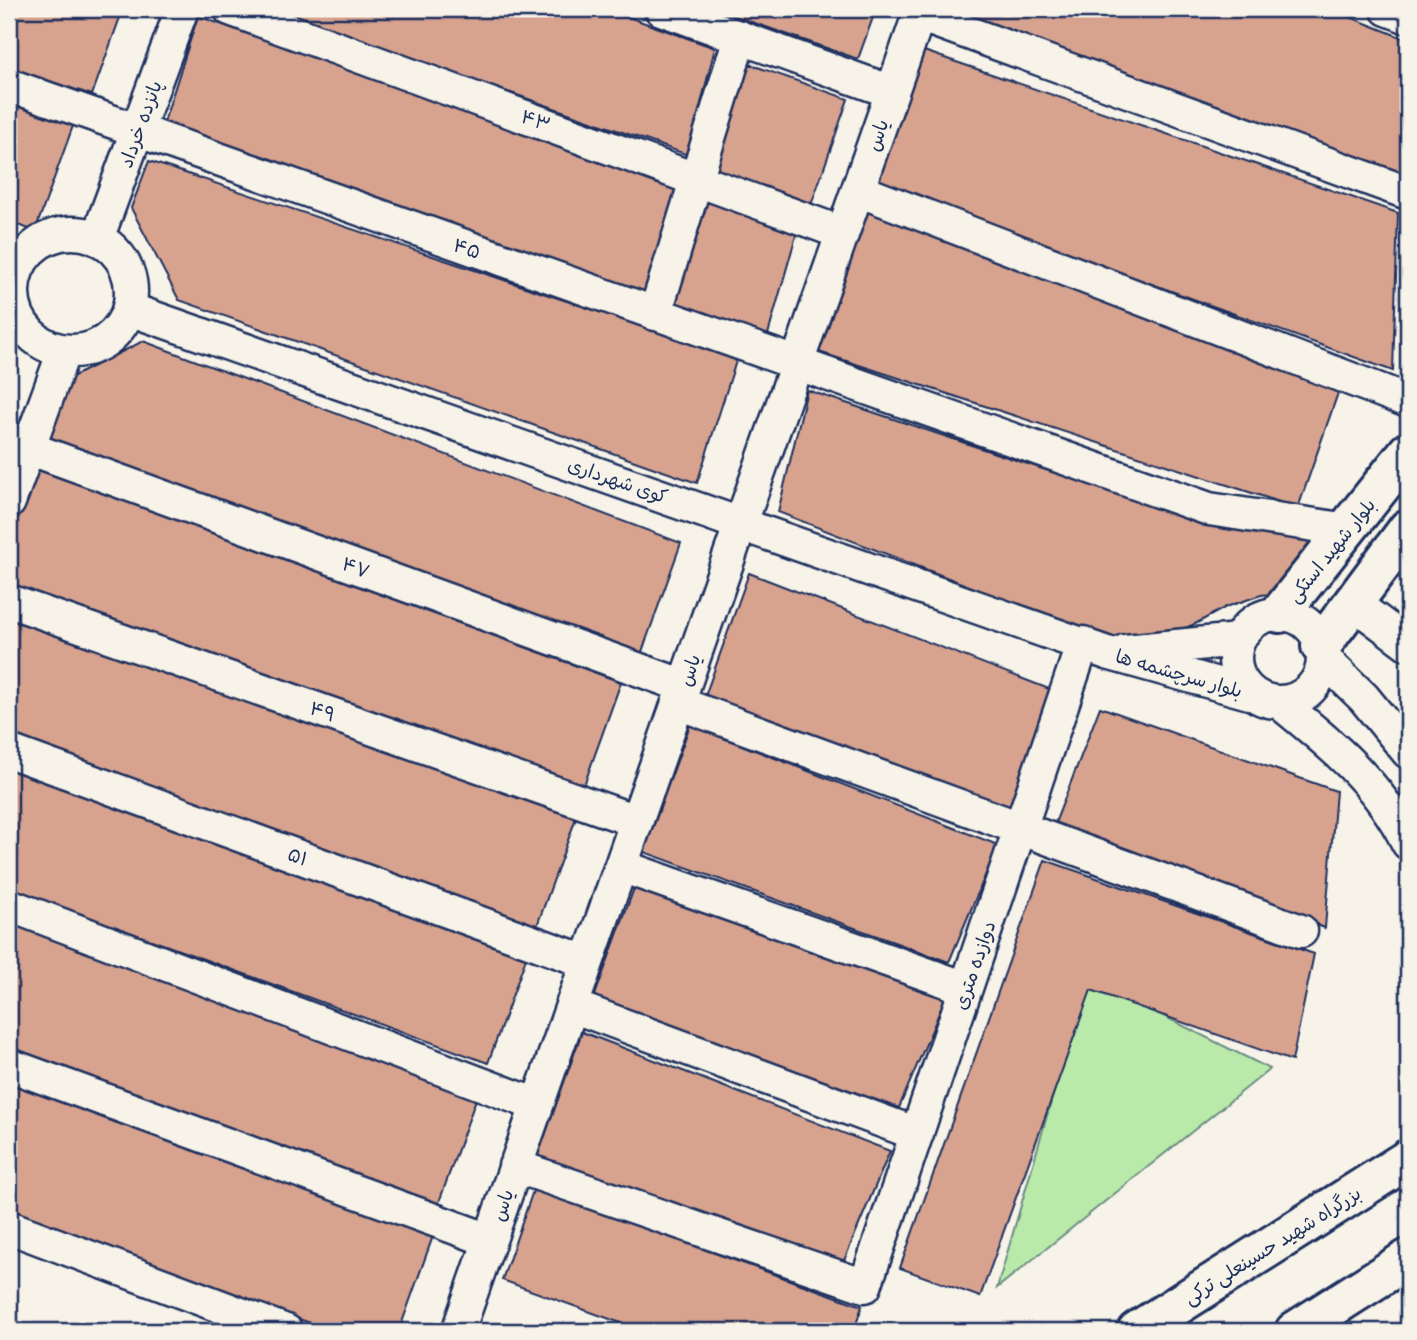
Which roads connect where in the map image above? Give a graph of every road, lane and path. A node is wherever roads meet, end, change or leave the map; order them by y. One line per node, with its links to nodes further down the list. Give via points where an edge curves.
1 (182, 9): 10 (street, پانزده خرداد)
2 (230, 9): 11 (street, ۴۳)
3 (661, 9): 7 (street)
4 (1387, 9): 6 (street)
5 (920, 12): 9 (street, یاس); 13 (street)
6 (1408, 17)
7 (740, 37): 9 (street); 11 (street)
8 (9, 85): 10 (street, ۴۵)
9 (892, 92): 12 (street, یاس)
10 (137, 131): 15 (street, پانزده خرداد); 18 (street, ۴۵)
11 (697, 179): 14 (street, ۴۳); 18 (street)
12 (858, 190): 14 (street, یاس); 21 (street)
13 (1408, 193)
14 (842, 233): 20 (street, یاس)
15 (97, 239): 16 (street, via 76,233 53,236); 17 (street, via 114,251 126,268 132,288)
16 (14, 263): 19 (street, via 15,309 25,329 43,344)
17 (129, 309): 19 (street, via 120,328 104,342 85,351); 25 (street, کوی شهرداری)
18 (655, 314): 20 (street, ۴۵)
19 (64, 351): 22 (street)
20 (797, 364): 25 (street, یاس); 27 (street, ۴۵, via 1209,509)
21 (1408, 401)
22 (19, 444): 24 (street); 35 (street, ۴۷)
23 (1408, 452): 27 (main road, بلوار شهید استکی)
24 (9, 502)
25 (741, 523): 33 (street, کوی شهرداری); 35 (street, یاس)
26 (1408, 529): 29 (main road)
27 (1348, 530): 30 (main road, بلوار شهید استکی)
28 (9, 601): 39 (street, ۴۹)
29 (1352, 602): 32 (street); 34 (main road)
30 (1280, 613): 31 (street, via 1255,620); 34 (street, via 1306,623)
31 (1238, 640): 33 (street, بلوار سرچشمه ها); 36 (street, via 1238,675)
32 (1408, 644)
33 (1095, 648): 36 (street, بلوار سرچشمه ها); 40 (street, دوازده متری)
34 (1322, 652): 36 (street, via 1319,675 1310,689 1296,698); 38 (street)
35 (681, 695): 39 (street, یاس); 40 (street, ۴۷)
36 (1266, 698): 41 (street, via 1344,755 1395,816)
37 (9, 751): 45 (street, ۵۱)
38 (1408, 752)
39 (636, 821): 42 (street, یاس)
40 (1019, 830): 44 (street, ۴۷); 46 (street, دوازده متری)
41 (1408, 843)
42 (621, 866): 45 (street, یاس); 46 (street)
43 (9, 905): 49 (street)
44 (1301, 931)
45 (587, 962): 47 (street, یاس)
46 (966, 988): 50 (street, دوازده متری)
47 (572, 1006): 49 (street, یاس); 50 (street)
48 (9, 1065): 54 (street)
49 (537, 1105): 52 (street, یاس)
50 (916, 1134): 52 (street, دوازده متری, via 865,1286)
51 (1408, 1159): 58 (main road, بزرگراه شهید حسینعلی ترکی)
52 (516, 1166): 54 (street, یاس)
53 (9, 1227): 56 (street)
54 (489, 1240): 57 (street, یاس)
55 (1408, 1259): 59 (main road)
56 (286, 1331)
57 (458, 1331)
58 (1137, 1331)
59 (1295, 1331)

